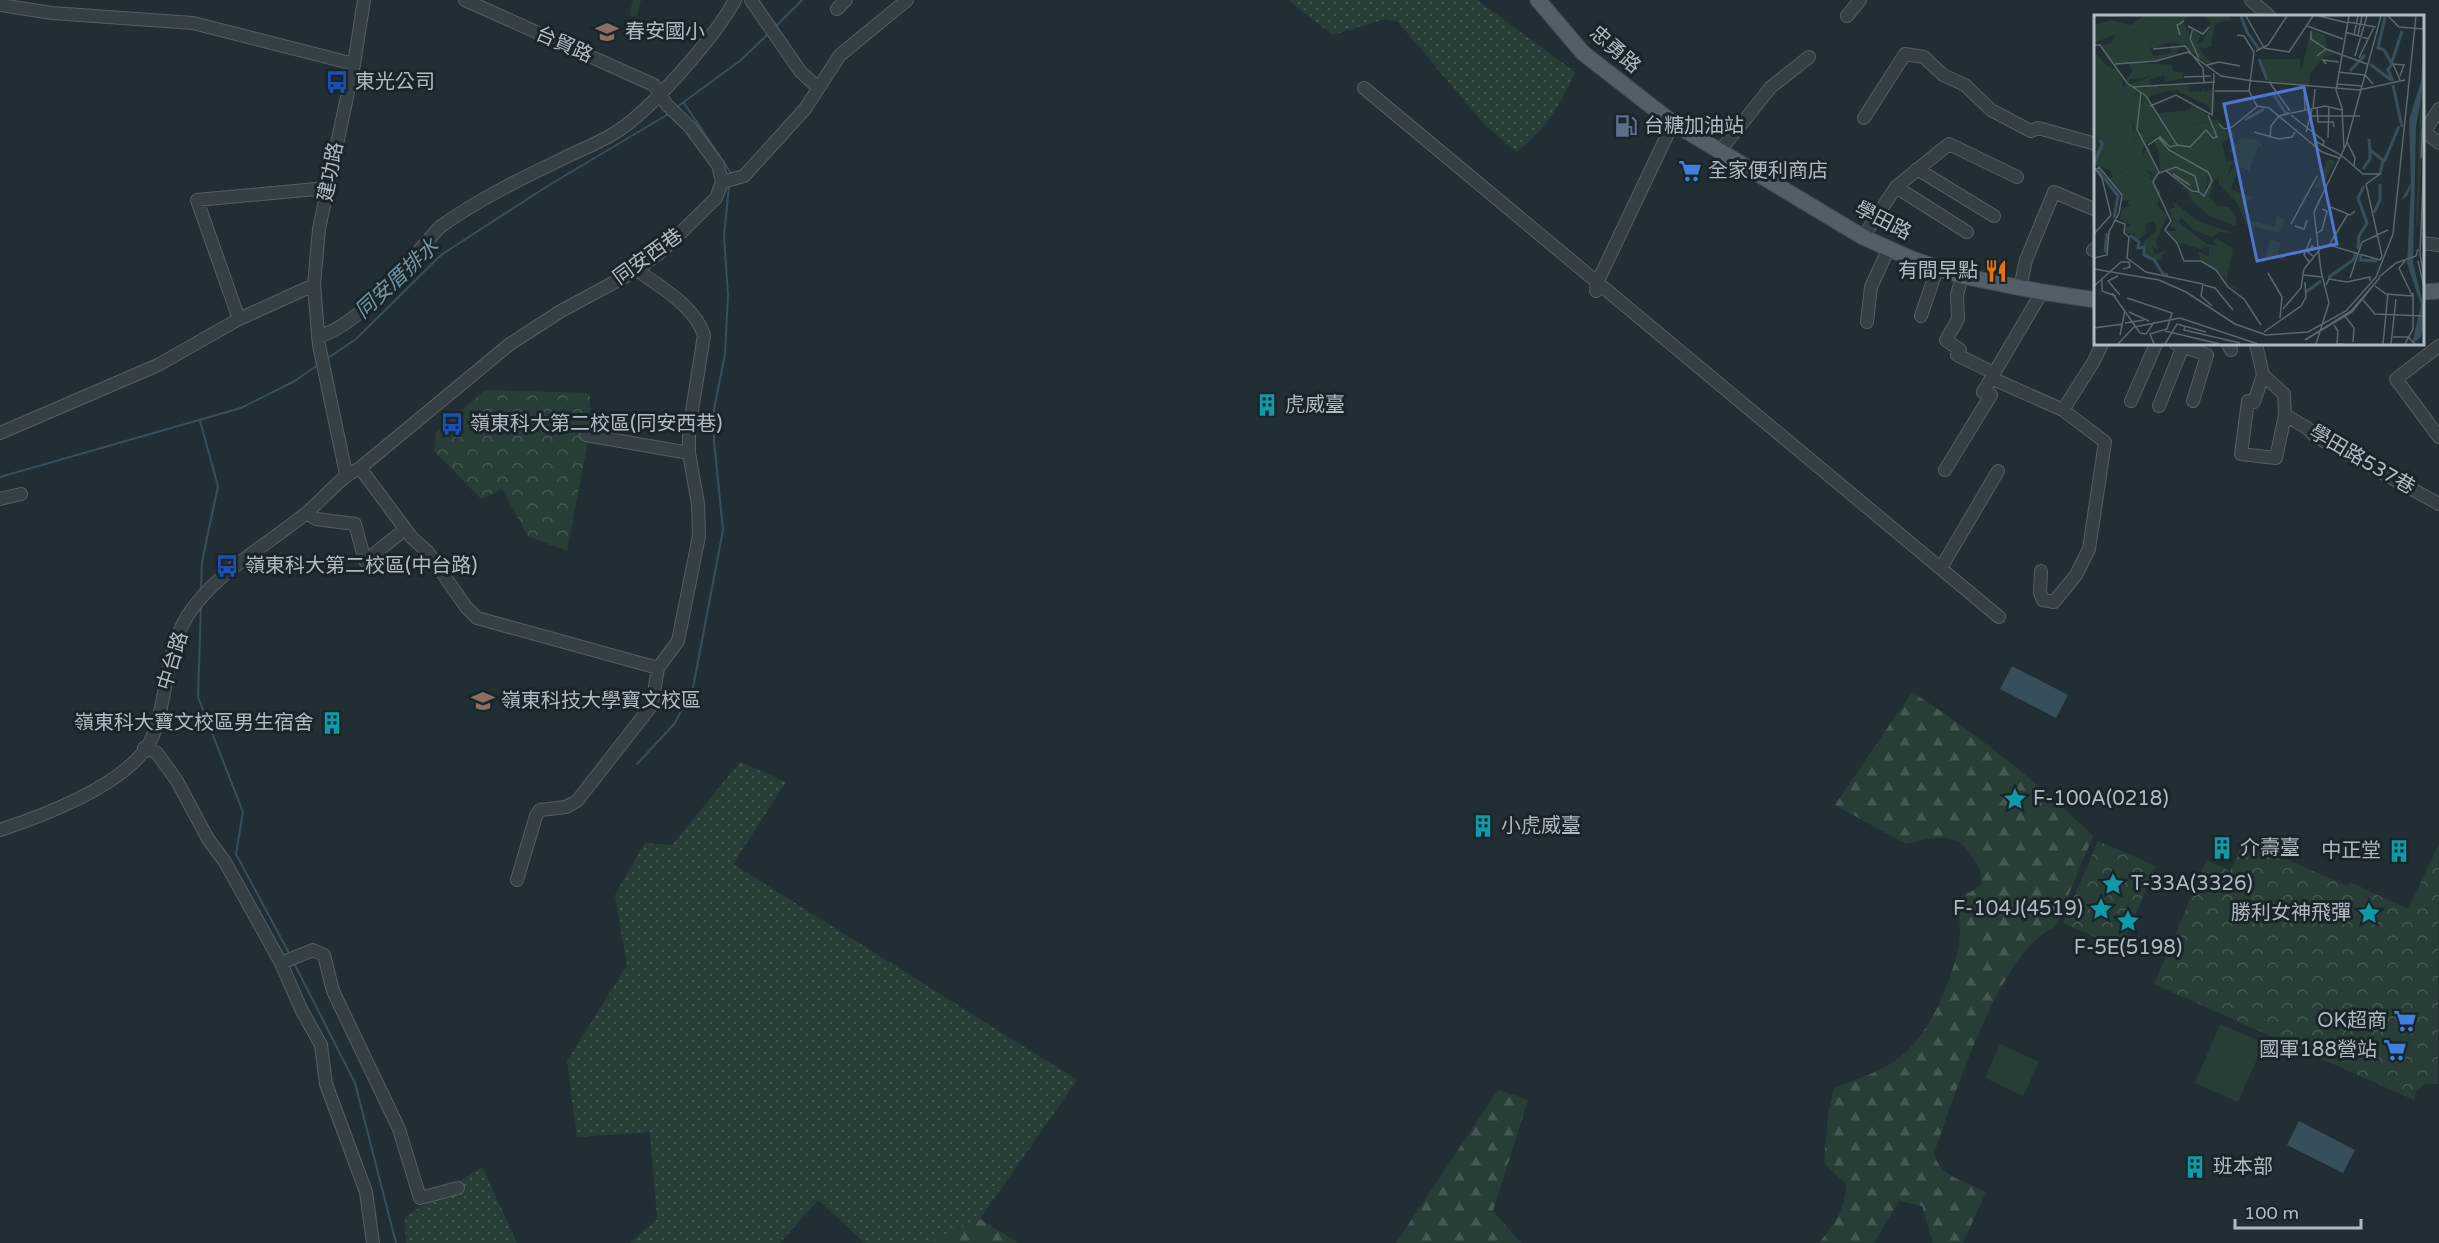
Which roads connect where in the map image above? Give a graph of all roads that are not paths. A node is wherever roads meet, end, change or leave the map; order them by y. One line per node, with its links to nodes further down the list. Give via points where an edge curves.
1 (364, 0): 15 (street, 建功路)
2 (465, 0): 18 (street, 台貿路, via 654,85)
3 (735, 0): 18 (street, via 707,42)
4 (751, 0): 16 (street, via 800,71)
5 (846, 0): 11 (street)
6 (907, 0): 16 (street, via 840,55)
7 (1538, 0): 21 (main road, 忠勇路, via 1583,53)
8 (1860, 0): 13 (street)
9 (2251, 0): 12 (street)
10 (0, 5): 15 (street, via 52,13 193,23)
11 (837, 9)
12 (2268, 15)
13 (1846, 16)
14 (1809, 57): 25 (street, via 1771,87)
15 (354, 64): 30 (street, 建功路)
16 (818, 88): 28 (street, via 794,122 744,177)
17 (1364, 88): 42 (street)
18 (661, 93): 28 (street, via 718,165); 51 (street, via 611,136 456,215 353,317)
19 (2439, 109): 22 (street)
20 (1864, 118): 23 (street, via 1905,54 1910,54 1924,57 1943,75 1965,85 1991,110 2031,131 2038,128)
21 (1673, 123): 25 (main road, 學田路); 42 (street)
22 (2424, 131): 24 (street)
23 (2094, 143)
24 (2439, 143)
25 (1719, 152): 34 (main road, 學田路)
26 (1917, 169): 27 (street, via 1949,144); 29 (street); 32 (street)
27 (2017, 177)
28 (722, 182): 39 (street, 同安西巷, via 716,198 703,213)
29 (1896, 187): 33 (street); 34 (street)
30 (327, 188): 41 (street, 建功路); 49 (street, via 197,200)
31 (2094, 209): 43 (street, via 2054,192 2026,260)
32 (1994, 216)
33 (1967, 232)
34 (1863, 237): 37 (main road, 學田路)
35 (2424, 243): 36 (street)
36 (2439, 245)
37 (1888, 250): 38 (main road, 學田路); 50 (street, via 1871,287)
38 (1937, 269): 40 (main road, 學田路); 48 (street)
39 (637, 270): 67 (street, via 683,305 704,335); 68 (street, 同安西巷, via 510,344)
40 (1962, 276): 43 (main road, 學田路); 58 (street, via 1957,294 1958,319 1946,340 1960,350 1957,355)
41 (314, 285): 49 (street); 51 (street, 建功路)
42 (1597, 287): 77 (street)
43 (2020, 288): 45 (main road, 學田路)
44 (2439, 291): 46 (main road)
45 (2042, 292): 47 (main road, 學田路); 58 (street)
46 (2424, 292)
47 (2094, 300)
48 (1921, 316)
49 (238, 319): 64 (street, via 158,365)
50 (1867, 322)
51 (319, 341): 71 (street, 建功路)
52 (2102, 345): 62 (street)
53 (2156, 345): 60 (street)
54 (2179, 345): 59 (street, via 2207,355); 61 (street)
55 (2256, 345): 57 (street)
56 (2439, 346): 66 (street, via 2396,380)
57 (2263, 375): 63 (street, 學田路537巷, via 2284,394); 63 (street, 學田路537巷, via 2254,402 2247,401 2241,454 2276,458)
58 (1992, 376): 62 (street); 69 (street, via 1983,392 1991,395)
59 (2193, 400)
60 (2131, 401)
61 (2160, 406)
62 (2063, 410): 78 (street, via 2104,439 2106,446 2087,555 2054,602 2043,600 2040,593)
63 (2285, 415): 74 (street, 學田路537巷, via 2315,436)
64 (0, 433)
65 (585, 435): 67 (street)
66 (2439, 437)
67 (689, 453): 80 (street, via 699,536 678,641)
68 (360, 468): 71 (street, 同安西巷); 80 (street, via 477,618)
69 (1945, 470)
70 (1998, 471): 77 (street)
71 (346, 474): 75 (street, 中台路)
72 (21, 494): 73 (street)
73 (0, 499)
74 (2439, 504)
75 (307, 513): 76 (street, via 316,519 355,524 365,561); 81 (street, 中台路, via 227,573 188,615 170,656 154,734)
76 (398, 535)
77 (1941, 568): 79 (street)
78 (2041, 571)
79 (1999, 617)
80 (658, 668): 83 (street, via 652,705 577,801 566,807 540,810 536,816)
81 (144, 748): 82 (street, 中台路, via 132,763 86,796); 84 (street, via 157,753 177,781)
82 (0, 830)
83 (517, 880)
84 (281, 963): 85 (street, via 314,950 324,955 333,991 399,1129 420,1198); 86 (street, via 321,1045 326,1084 366,1192)
85 (458, 1188)
86 (373, 1243)

